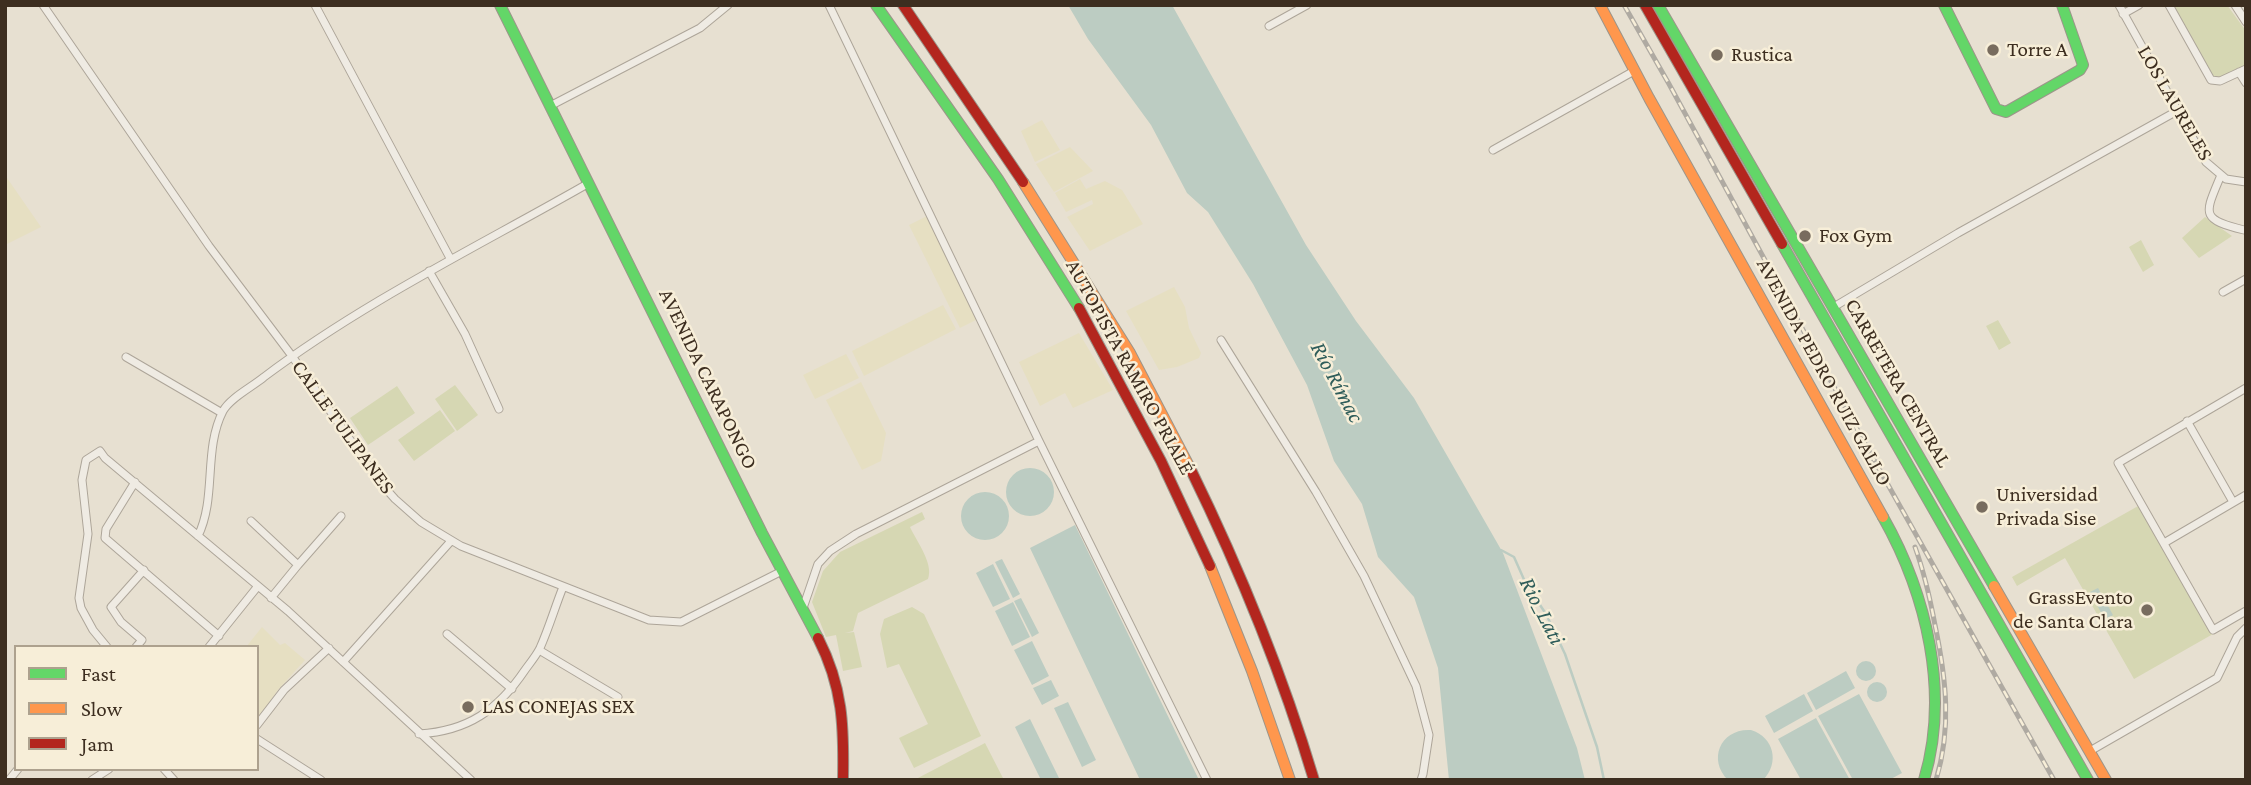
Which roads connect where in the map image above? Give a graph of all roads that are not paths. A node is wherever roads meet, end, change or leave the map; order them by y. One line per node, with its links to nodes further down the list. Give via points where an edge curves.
1 (43, 5): 40 (street, CALLE TULIPANES, via 209,246)
2 (315, 5): 33 (street)
3 (500, 5): 26 (main road, AVENIDA CARAPONGO)
4 (728, 5): 26 (street, via 700,28)
5 (829, 5): 45 (street)
6 (876, 5): 85 (main road, AUTOPISTA RAMIRO PRIALÉ, via 1000,183 1107,357 1210,566)
7 (903, 5): 86 (main road, AUTOPISTA RAMIRO PRIALÉ, via 1020,176 1161,411 1250,601)
8 (1307, 5): 21 (street)
9 (1600, 5): 23 (main road, AVENIDA PEDRO RUIZ GALLO)
10 (1645, 5): 89 (main road, CARRETERA CENTRAL)
11 (1658, 5): 22 (main road, CARRETERA CENTRAL)
12 (1667, 5): 22 (main road)
13 (1944, 5): 14 (main road, via 1999,112 2018,108 2083,65)
14 (2062, 5)
15 (2119, 5): 19 (street, LOS LAURELES)
16 (2139, 5): 19 (street)
17 (2169, 5): 24 (street, via 2211,80 2220,81)
18 (2235, 5): 20 (street)
19 (2123, 14): 27 (street, LOS LAURELES)
20 (2246, 22)
21 (1269, 26)
22 (1677, 38): 37 (main road, CARRETERA CENTRAL)
23 (1634, 70): 28 (street); 88 (main road, AVENIDA PEDRO RUIZ GALLO, via 1911,572 1928,638 1934,688 1934,735)
24 (2242, 70): 25 (street)
25 (2246, 83)
26 (550, 106): 31 (main road, AVENIDA CARAPONGO)
27 (2177, 111): 29 (street, LOS LAURELES, via 2206,162); 37 (street)
28 (1493, 149)
29 (2221, 175): 30 (street, LOS LAURELES); 32 (street, via 2209,212 2219,224)
30 (2246, 182)
31 (589, 183): 33 (street); 56 (main road, AVENIDA CARAPONGO)
32 (2244, 230)
33 (450, 258): 34 (street)
34 (429, 271): 40 (street); 42 (street)
35 (2246, 279): 36 (street)
36 (2224, 292)
37 (1832, 308): 78 (main road, CARRETERA CENTRAL)
38 (1221, 340): 87 (street, via 1364,576 1416,686 1429,735)
39 (126, 356): 43 (street)
40 (292, 356): 43 (street); 52 (street, CALLE TULIPANES, via 377,480 421,522)
41 (2246, 388): 44 (street)
42 (499, 408)
43 (222, 413): 51 (street, via 214,437 206,519)
44 (2188, 421): 48 (street); 53 (street, via 2118,463)
45 (1039, 441): 60 (street, via 830,551 818,564); 84 (street)
46 (135, 482): 51 (street); 55 (street, via 105,538); 66 (street, via 100,451 86,460 82,488 88,534 79,598 93,631)
47 (2246, 495): 48 (street)
48 (2234, 502): 53 (street)
49 (341, 516): 54 (street)
50 (251, 521): 54 (street)
51 (198, 536): 57 (street)
52 (451, 541): 58 (street, CALLE TULIPANES); 72 (street)
53 (2164, 543): 61 (street, via 2213,629)
54 (298, 565): 59 (street)
55 (144, 570): 64 (street); 65 (street, via 111,607)
56 (782, 571): 58 (street, CALLE TULIPANES, via 681,622 649,620); 60 (main road, AVENIDA CARAPONGO)
57 (258, 586): 59 (street); 64 (street)
58 (563, 587): 71 (street)
59 (271, 597): 70 (street)
60 (803, 608): 83 (main road, AVENIDA CARAPONGO, via 840,694)
61 (2246, 611)
62 (2246, 628): 78 (street, via 2217,678)
63 (447, 635): 73 (street)
64 (219, 636): 69 (street)
65 (142, 640): 67 (street); 68 (street)
66 (105, 645)
67 (138, 645)
68 (148, 645)
69 (211, 645)
70 (329, 648): 72 (street); 75 (street, via 284,690)
71 (539, 650): 73 (street); 74 (street)
72 (343, 662): 76 (street)
73 (512, 689): 76 (street, via 474,721)
74 (618, 697)
75 (259, 722)
76 (419, 734): 82 (street)
77 (259, 740): 81 (street)
78 (2090, 751): 90 (main road, CARRETERA CENTRAL)
79 (102, 774): 80 (street)
80 (92, 780)
81 (321, 780)
82 (471, 780)
83 (843, 780)
84 (1207, 780)
85 (1290, 780)
86 (1314, 780)
87 (1421, 780)
88 (1924, 780)
89 (2088, 780)
90 (2106, 780)

